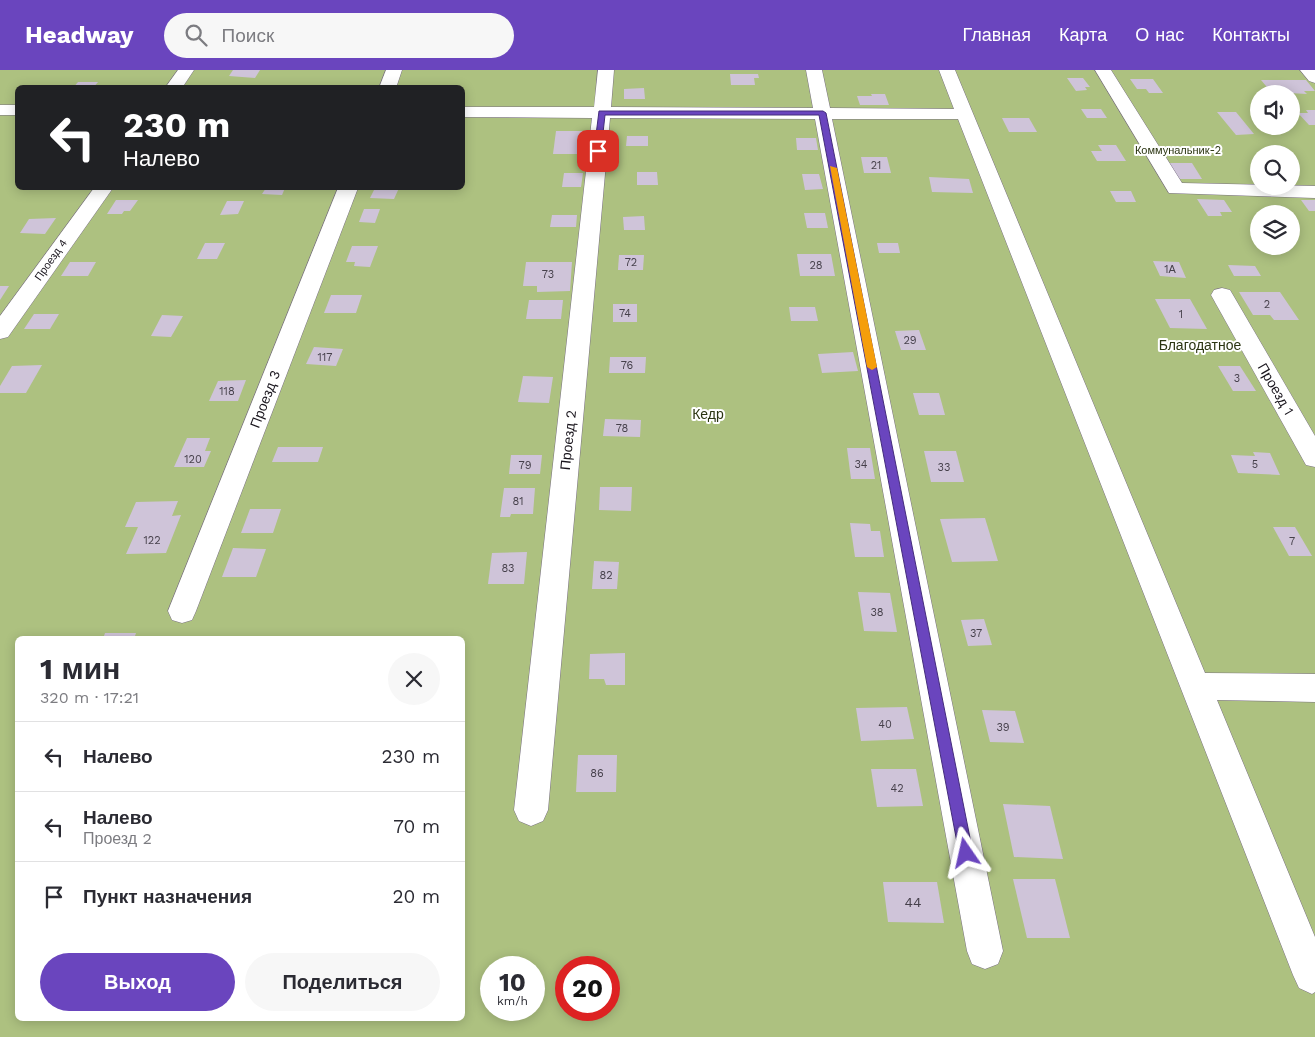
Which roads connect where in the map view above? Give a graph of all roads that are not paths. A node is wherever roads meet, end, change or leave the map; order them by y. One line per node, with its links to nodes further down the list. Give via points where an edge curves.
1 (186, 70): 9 (street)
2 (394, 70): 10 (street)
3 (606, 70): 14 (street, Проезд 2)
4 (814, 70): 15 (street)
5 (947, 70): 16 (street)
6 (1103, 70): 19 (street, via 1176,190)
7 (1308, 70): 8 (street)
8 (1315, 78)
9 (176, 85)
10 (388, 85)
11 (0, 110): 12 (street)
12 (15, 110)
13 (465, 112): 14 (street)
14 (602, 112): 15 (street); 26 (street, Проезд 2)
15 (823, 113): 16 (street); 27 (street)
16 (965, 114): 24 (street)
17 (102, 190): 21 (street, Проезд 4)
18 (347, 190): 23 (street, Проезд 3)
19 (1315, 192)
20 (1222, 295): 22 (street, Проезд 1)
21 (0, 332)
22 (1315, 458)
23 (182, 611)
24 (1196, 686): 25 (street); 28 (street)
25 (1315, 688)
26 (531, 810)
27 (984, 951)
28 (1312, 975)

